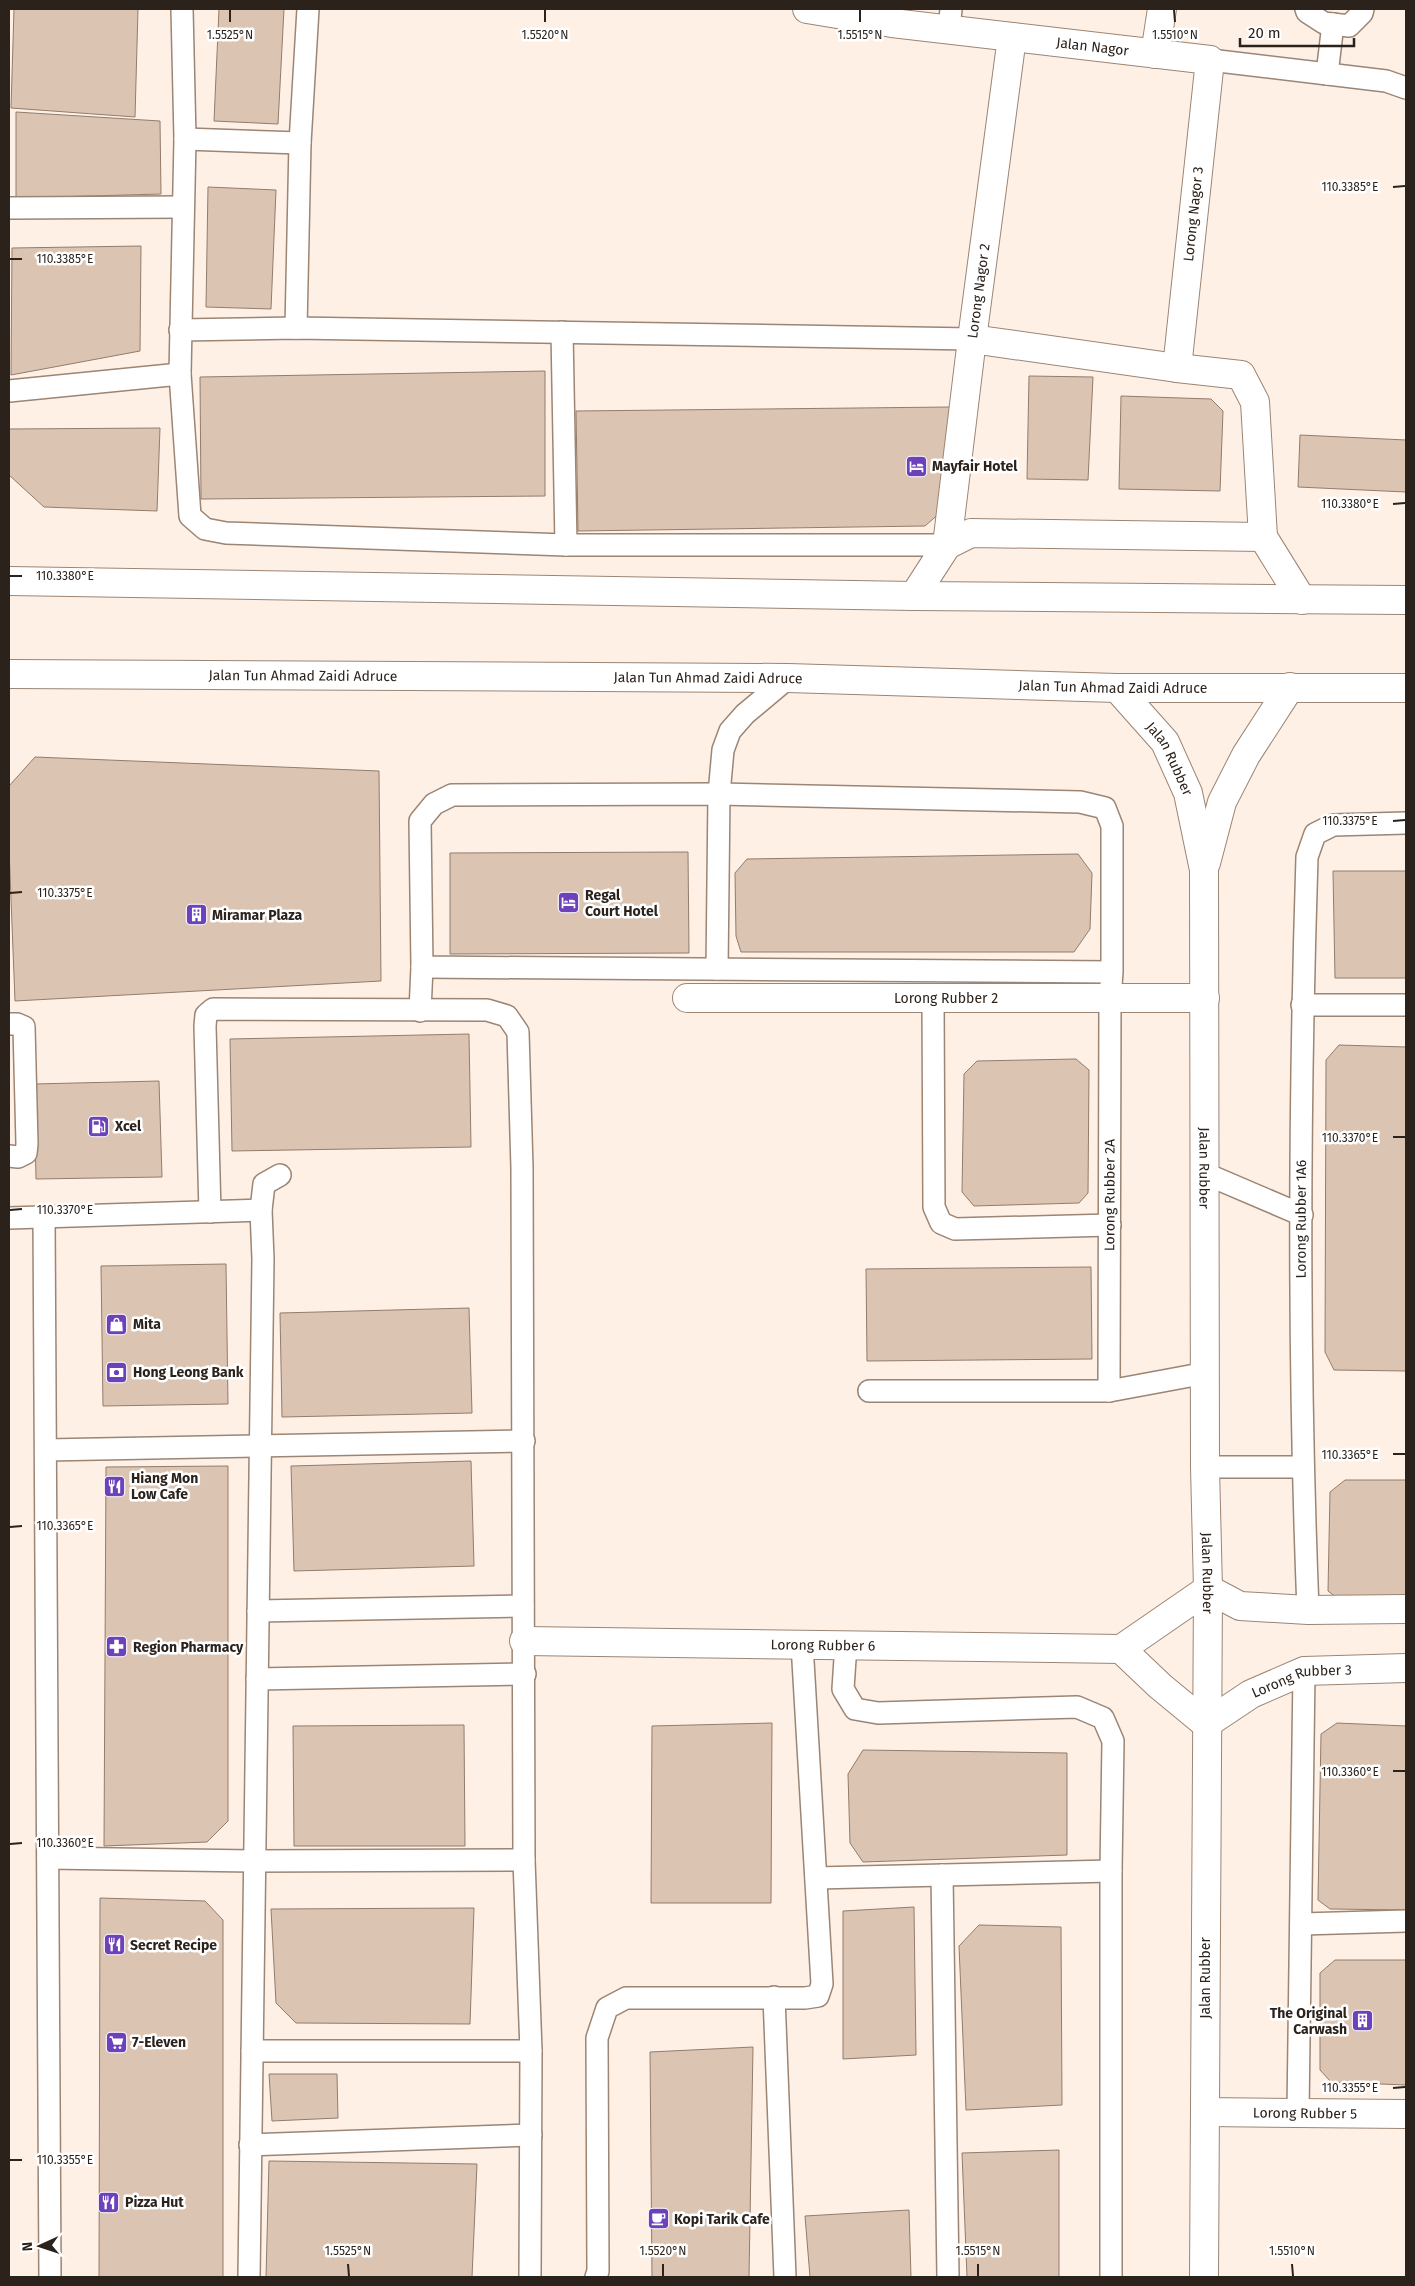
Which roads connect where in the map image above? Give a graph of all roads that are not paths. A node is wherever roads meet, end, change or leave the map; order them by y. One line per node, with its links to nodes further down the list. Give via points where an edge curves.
1 (182, 9): 14 (lane)
2 (308, 9): 15 (lane)
3 (807, 9): 7 (main road, Jalan Nagor, via 892,23)
4 (1162, 9): 10 (main road)
5 (1306, 9): 8 (lane, via 1324,23)
6 (1363, 9): 8 (lane, via 1349,26)
7 (950, 19): 9 (main road, Jalan Nagor)
8 (1332, 24): 12 (lane)
9 (1012, 37): 10 (main road, Jalan Nagor); 21 (main road, Lorong Nagor 2)
10 (1155, 54): 11 (main road, Jalan Nagor)
11 (1210, 60): 12 (lane, Jalan Nagor); 22 (main road, Lorong Nagor 3)
12 (1327, 74): 13 (lane, Jalan Nagor, via 1386,81)
13 (1406, 88)
14 (185, 139): 15 (lane); 16 (lane)
15 (300, 143): 18 (lane)
16 (184, 207): 17 (lane); 19 (lane)
17 (9, 208)
18 (296, 328): 19 (lane); 20 (lane)
19 (180, 330): 23 (lane)
20 (562, 332): 21 (lane); 26 (lane)
21 (972, 339): 22 (main road); 27 (main road, Lorong Nagor 2)
22 (1177, 368): 25 (main road, via 1241,375 1255,402)
23 (180, 374): 24 (lane); 26 (lane, via 190,516 205,529 226,533)
24 (9, 390)
25 (1263, 536): 27 (main road, via 971,534); 30 (main road)
26 (566, 544): 27 (lane)
27 (947, 546): 29 (main road)
28 (9, 581): 29 (main road)
29 (914, 596): 30 (main road)
30 (1302, 600): 31 (main road)
31 (1406, 600)
32 (9, 674): 33 (main road, Jalan Tun Ahmad Zaidi Adruce)
33 (788, 678): 35 (main road, Jalan Tun Ahmad Zaidi Adruce); 37 (lane, via 730,731 723,750)
34 (1290, 687): 35 (main road, Jalan Tun Ahmad Zaidi Adruce); 36 (main road, Jalan Tun Ahmad Zaidi Adruce); 39 (main road, Jalan Rubber, via 1246,755 1222,802)
35 (1117, 688): 39 (main road, Jalan Rubber, via 1165,742 1188,793)
36 (1406, 688)
37 (719, 794): 40 (lane, via 452,795 434,804 420,821); 41 (lane); 42 (lane, Lorong Rubber 2A, via 1080,802 1105,808 1112,826)
38 (1406, 823): 46 (lane, Lorong Rubber 1A6, via 1333,825 1314,834 1307,857)
39 (1204, 870): 44 (main road, Jalan Rubber)
40 (422, 966): 41 (lane); 48 (lane)
41 (717, 969): 42 (lane)
42 (1111, 985): 44 (main road, Lorong Rubber 2); 45 (main road, Lorong Rubber 2); 58 (lane, Lorong Rubber 2A)
43 (687, 998): 45 (main road, Lorong Rubber 2)
44 (1205, 998): 51 (main road, Jalan Rubber)
45 (933, 999): 58 (lane, via 934,1207 941,1223 955,1229)
46 (1302, 1005): 47 (lane); 55 (lane, Lorong Rubber 1A6)
47 (1406, 1005)
48 (420, 1011): 54 (lane, via 213,1009 206,1015); 62 (lane, via 487,1010 507,1016 518,1032)
49 (9, 1024): 50 (lane, via 24,1027 27,1144 26,1153 18,1157)
50 (9, 1156)
51 (1206, 1174): 55 (lane); 59 (main road, Jalan Rubber)
52 (280, 1176): 53 (lane, via 264,1184)
53 (261, 1210): 54 (lane); 63 (lane)
54 (210, 1212): 56 (lane)
55 (1302, 1215): 66 (lane, Lorong Rubber 1A6)
56 (44, 1216): 57 (lane); 64 (lane)
57 (9, 1218)
58 (1110, 1224): 61 (lane, Lorong Rubber 2A)
59 (1206, 1373): 61 (lane); 65 (main road, Jalan Rubber)
60 (869, 1391): 61 (lane)
61 (1110, 1391)
62 (524, 1441): 63 (lane); 68 (lane)
63 (260, 1446): 64 (lane); 71 (lane)
64 (46, 1450): 81 (lane)
65 (1205, 1467): 66 (lane); 67 (main road, Jalan Rubber)
66 (1302, 1467): 70 (lane, Lorong Rubber 1A6)
67 (1208, 1589): 70 (main road, via 1240,1606); 75 (main road); 80 (main road, Jalan Rubber)
68 (523, 1606): 71 (lane); 72 (lane)
69 (1406, 1609): 70 (main road)
70 (1308, 1610)
71 (258, 1611): 79 (lane)
72 (524, 1641): 73 (main road, Lorong Rubber 6); 78 (lane)
73 (802, 1644): 74 (main road, Lorong Rubber 6); 86 (lane)
74 (846, 1644): 75 (main road, Lorong Rubber 6); 84 (lane, via 843,1689 855,1709 878,1713 1077,1707 1103,1718 1113,1741)
75 (1121, 1648): 80 (main road)
76 (1406, 1668): 77 (main road, Lorong Rubber 3)
77 (1304, 1671): 80 (main road, Lorong Rubber 3, via 1251,1694); 88 (lane)
78 (525, 1674): 79 (lane); 82 (lane)
79 (257, 1679): 83 (lane)
80 (1206, 1724): 92 (main road, Jalan Rubber)
81 (48, 1858): 83 (lane); 97 (lane)
82 (524, 1860): 83 (lane); 90 (lane)
83 (253, 1861): 91 (lane)
84 (1111, 1871): 85 (lane); 103 (lane)
85 (942, 1875): 86 (lane); 102 (lane)
86 (816, 1878): 89 (lane, via 822,1984 818,1996)
87 (1406, 1921): 88 (lane)
88 (1302, 1924): 93 (lane)
89 (774, 1997): 100 (lane, via 626,1998 607,2008 597,2038); 101 (lane)
90 (531, 2051): 91 (lane); 95 (lane)
91 (252, 2052): 96 (lane)
92 (1204, 2112): 93 (main road, Lorong Rubber 5); 104 (main road, Jalan Rubber)
93 (1298, 2112): 94 (main road, Lorong Rubber 5)
94 (1406, 2114)
95 (531, 2135): 96 (lane); 99 (lane)
96 (250, 2145): 98 (lane)
97 (50, 2277)
98 (249, 2277)
99 (530, 2277)
100 (596, 2277)
101 (785, 2277)
102 (948, 2277)
103 (1112, 2277)
104 (1204, 2277)

